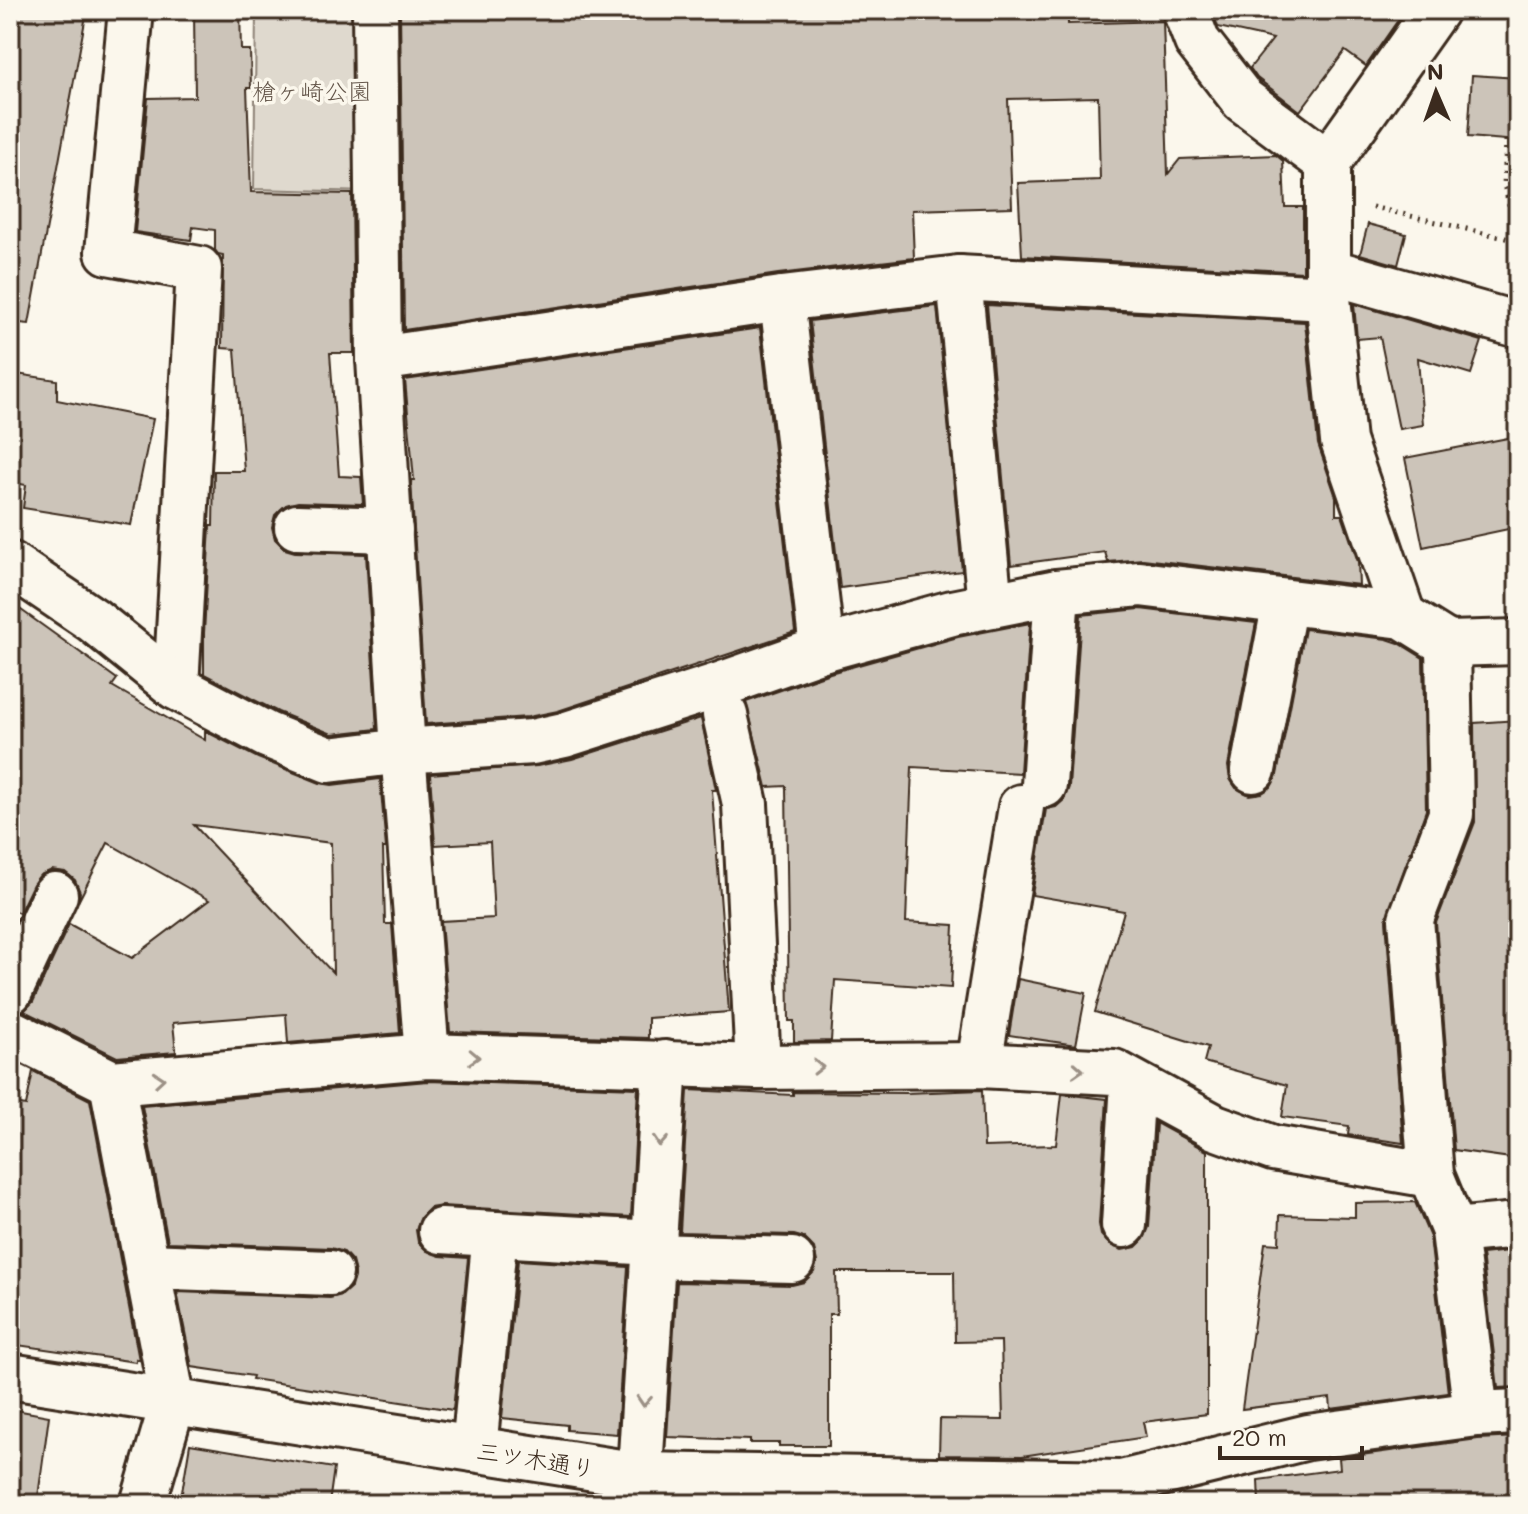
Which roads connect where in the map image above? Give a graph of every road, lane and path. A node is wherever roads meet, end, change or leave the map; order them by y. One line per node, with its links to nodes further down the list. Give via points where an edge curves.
1 (131, 10): 23 (street, via 108,252 199,269)
2 (375, 10): 12 (street)
3 (1185, 10): 6 (street, via 1197,41 1243,100)
4 (1436, 10): 6 (street)
5 (1506, 140): 7 (path, via 1504,185)
6 (1328, 180): 7 (path); 9 (street)
7 (1518, 240)
8 (959, 278): 9 (street); 10 (street); 18 (street)
9 (1328, 284): 11 (street); 19 (street, via 1343,441)
10 (782, 299): 12 (street); 22 (street)
11 (1518, 325)
12 (379, 359): 14 (street)
13 (297, 527): 14 (street)
14 (390, 530): 25 (street)
15 (10, 564): 23 (street, via 93,620)
16 (1057, 592): 17 (street, via 1140,584); 18 (street); 32 (street, via 1032,796)
17 (1285, 602): 19 (street); 26 (street)
18 (990, 605): 22 (street)
19 (1403, 616): 21 (street)
20 (1518, 642): 21 (street)
21 (1448, 644): 36 (street, via 1451,814 1411,919)
22 (822, 649): 25 (street, via 564,735)
23 (176, 687): 25 (street, via 267,735 329,760)
24 (725, 715): 33 (street, via 745,804)
25 (403, 751): 30 (street)
26 (1253, 770)
27 (55, 895): 28 (street)
28 (10, 991)
29 (10, 1032): 34 (street)
30 (427, 1056): 31 (street, one-way to 31); 34 (street, one-way to 30)
31 (665, 1063): 33 (street); 42 (street, one-way to 42)
32 (979, 1065): 33 (street, one-way to 32); 35 (street, one-way to 35, via 1114,1072)
33 (758, 1067)
34 (112, 1083): 44 (street)
35 (1133, 1083): 36 (street, via 1215,1127 1273,1148); 37 (street)
36 (1431, 1175): 40 (street)
37 (1124, 1225)
38 (1518, 1225): 40 (street)
39 (441, 1231): 41 (street)
40 (1454, 1231): 48 (street)
41 (495, 1234): 42 (street); 49 (street)
42 (653, 1249): 43 (street); 50 (street, one-way to 50)
43 (792, 1260)
44 (147, 1266): 45 (street); 47 (street)
45 (330, 1273)
46 (10, 1376): 47 (street, 三ツ木通り)
47 (173, 1402): 49 (street, 三ツ木通り); 52 (street)
48 (1497, 1413): 51 (street, 三ツ木通り, via 1308,1437)
49 (474, 1449): 50 (street, 三ツ木通り)
50 (639, 1490): 51 (street, 三ツ木通り)
51 (1120, 1494)
52 (143, 1504)

